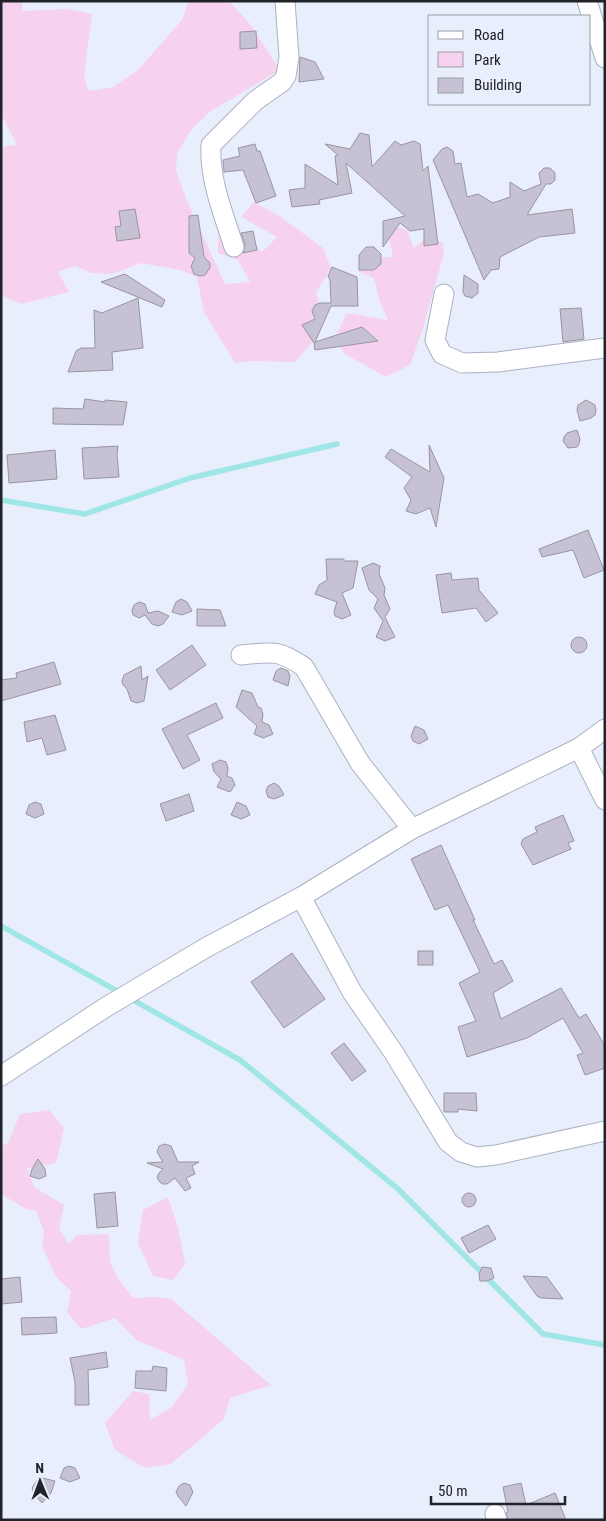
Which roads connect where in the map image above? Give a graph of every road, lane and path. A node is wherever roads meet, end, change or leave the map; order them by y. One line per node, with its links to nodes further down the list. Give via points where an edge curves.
1 (284, 1): 4 (street, via 289,57 286,76 255,101 211,145 214,184)
2 (587, 1): 3 (street)
3 (604, 52)
4 (234, 247)
5 (444, 294): 6 (street, via 435,340 442,354 462,363 498,362)
6 (605, 348)
7 (241, 655): 11 (street, via 274,652 304,666 360,763)
8 (605, 729): 9 (street)
9 (579, 748): 10 (street); 11 (street)
10 (605, 800)
11 (412, 829): 12 (street)
12 (301, 898): 13 (street, via 207,947 106,1007); 14 (street, via 352,992 448,1142 461,1152 477,1158)
13 (1, 1076)
14 (605, 1131)

